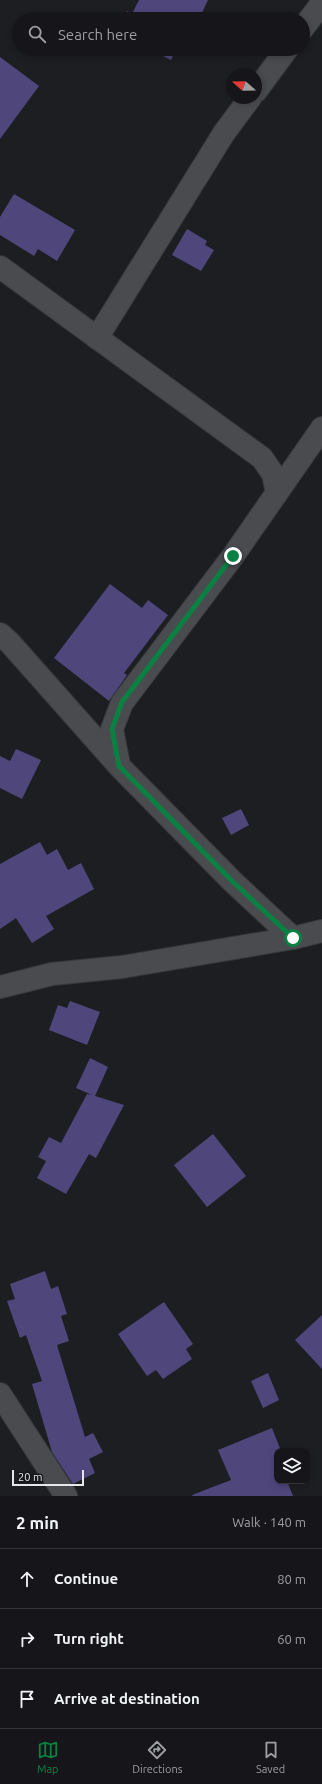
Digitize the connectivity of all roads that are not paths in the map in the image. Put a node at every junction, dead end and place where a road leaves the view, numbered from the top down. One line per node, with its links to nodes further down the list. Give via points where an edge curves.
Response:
1 (322, 3): 2 (street)
2 (310, 19)
3 (282, 56): 4 (street)
4 (262, 82)
5 (246, 104): 7 (street, via 224,133)
6 (0, 267): 7 (street)
7 (97, 338): 9 (street)
8 (322, 428): 10 (street)
9 (262, 458): 10 (street); 11 (street, via 273,474)
10 (299, 462): 11 (street)
11 (277, 493): 13 (street, via 233,556 122,702 112,729)
12 (0, 634): 13 (street)
13 (119, 766): 15 (street, via 232,881)
14 (322, 931): 15 (street)
15 (293, 938): 16 (street, via 122,966 52,974)
16 (0, 987)
17 (0, 1394): 18 (street)
18 (66, 1496)

